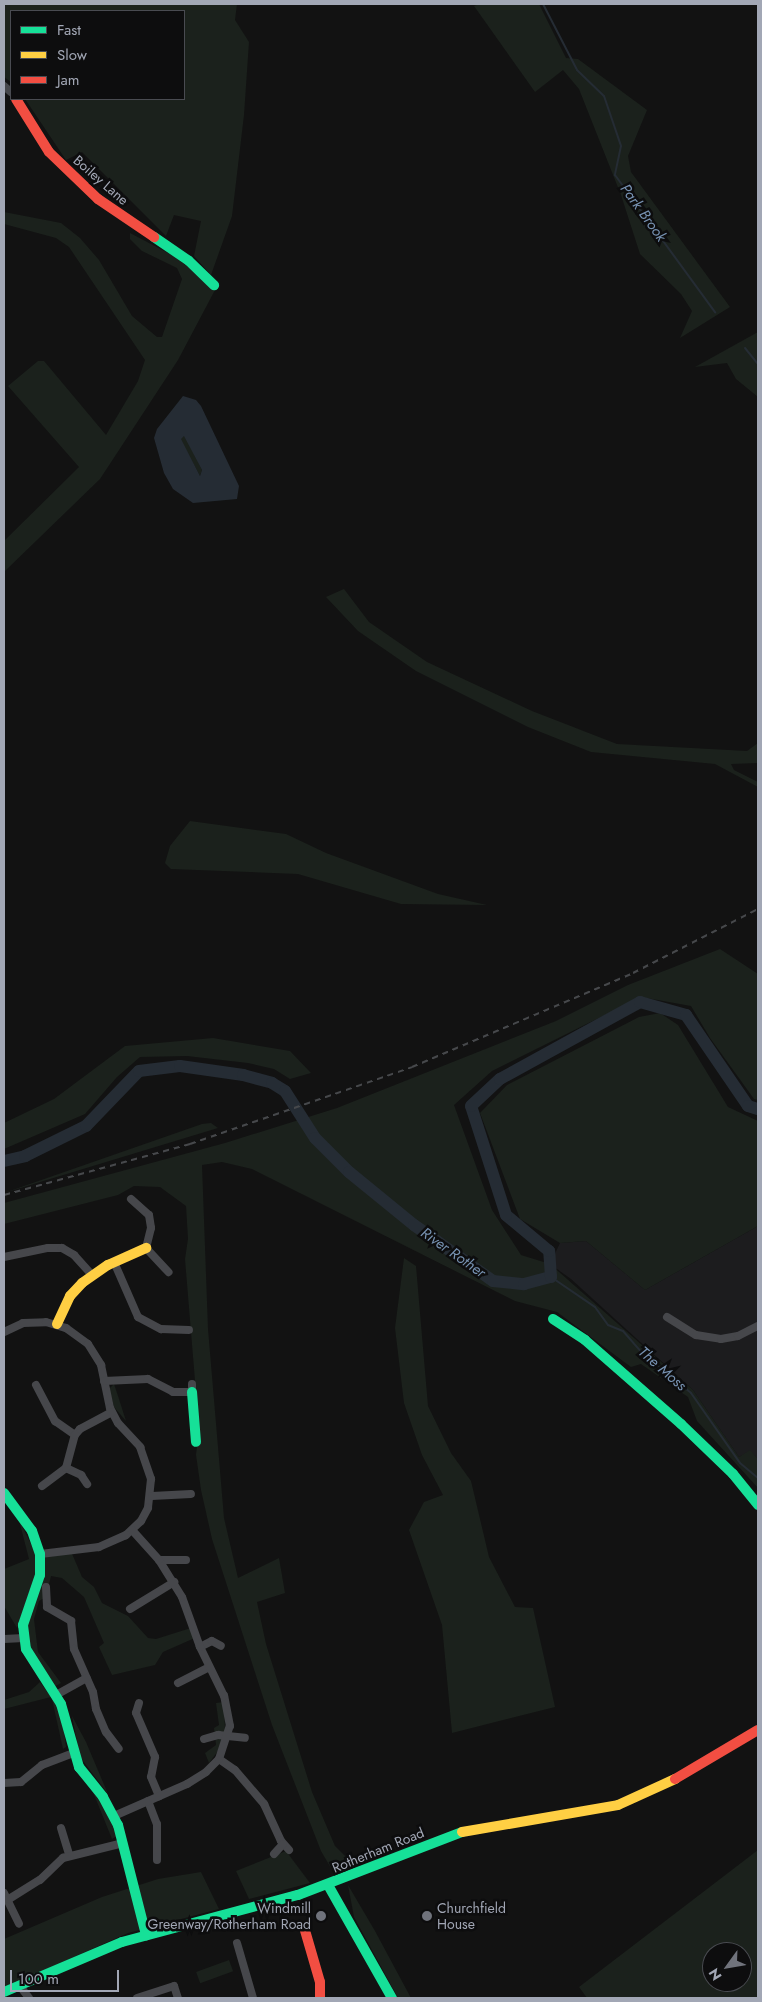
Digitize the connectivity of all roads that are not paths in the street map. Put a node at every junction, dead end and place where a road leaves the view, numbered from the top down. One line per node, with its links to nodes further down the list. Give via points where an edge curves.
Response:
1 (17, 100): 2 (street, Boiley Lane, via 49,152 98,198 189,261)
2 (214, 285)
3 (131, 1199): 4 (street, via 145,1210 151,1220)
4 (146, 1248): 6 (street); 7 (street)
5 (4, 1257): 8 (street, via 62,1248 74,1255)
6 (114, 1262): 8 (street); 13 (street, via 138,1318 160,1329)
7 (168, 1272)
8 (92, 1275): 11 (street, via 70,1296)
9 (667, 1317): 12 (street, via 696,1334 721,1339 738,1336)
10 (553, 1319): 27 (street, via 585,1340 681,1424 733,1474)
11 (57, 1324): 14 (street, via 30,1322); 15 (street, via 88,1344 101,1365)
12 (758, 1326)
13 (188, 1330)
14 (4, 1332)
15 (104, 1380): 17 (street, via 148,1379 173,1392); 18 (street)
16 (36, 1385): 19 (street, via 55,1422)
17 (192, 1388): 20 (street)
18 (112, 1412): 19 (street, via 87,1424); 26 (street, via 144,1454)
19 (75, 1435): 21 (street)
20 (196, 1442)
21 (66, 1468): 22 (street, via 81,1475); 23 (street)
22 (87, 1484)
23 (42, 1486)
24 (4, 1494): 29 (street, via 32,1531)
25 (192, 1494): 26 (street)
26 (152, 1496): 28 (street, via 141,1521)
27 (758, 1505)
28 (132, 1530): 29 (street, via 109,1545); 30 (street)
29 (40, 1554): 35 (street, via 40,1575 25,1612)
30 (159, 1560): 31 (street); 32 (street)
31 (186, 1560)
32 (174, 1582): 34 (street); 38 (street, via 188,1609)
33 (46, 1587): 40 (street, via 47,1607 71,1621 74,1649)
34 (130, 1609)
35 (24, 1638): 36 (street); 42 (street, via 32,1663)
36 (4, 1639)
37 (221, 1646): 38 (street, via 212,1641)
38 (200, 1647): 39 (street)
39 (209, 1667): 41 (street); 45 (street, via 227,1705)
40 (86, 1678): 42 (street); 48 (street, via 106,1732)
41 (178, 1683)
42 (56, 1695): 49 (street, via 65,1713)
43 (138, 1704): 52 (street, via 136,1714 155,1757 150,1777)
44 (758, 1730): 60 (street, Rotherham Road, via 676,1778 618,1805 471,1830 405,1852)
45 (228, 1737): 46 (street); 47 (street, via 218,1735); 50 (street)
46 (245, 1738)
47 (204, 1739)
48 (119, 1748)
49 (73, 1753): 51 (street, via 42,1765 21,1782); 54 (street, via 79,1768)
50 (219, 1759): 52 (street, via 199,1777); 57 (street, via 235,1770 264,1804 286,1847)
51 (4, 1783)
52 (159, 1796): 53 (street)
53 (148, 1801): 54 (street); 59 (street, via 157,1824)
54 (114, 1816): 56 (street)
55 (61, 1828): 58 (street)
56 (123, 1843): 58 (street); 64 (street)
57 (274, 1854)
58 (69, 1855): 61 (street, via 40,1880)
59 (157, 1860)
60 (328, 1885): 64 (street, Rotherham Road); 73 (street)
61 (6, 1896): 62 (street)
62 (19, 1924)
63 (304, 1927): 72 (street, via 320,1982)
64 (146, 1935): 66 (street, Rotherham Road)
65 (237, 1943): 71 (street)
66 (19, 1985): 67 (street, Rotherham Road); 68 (street)
67 (4, 1992)
68 (29, 1998)
69 (137, 1998): 70 (street, via 174,1986)
70 (178, 1998)
71 (253, 1998)
72 (320, 1998)
73 (392, 1998)

